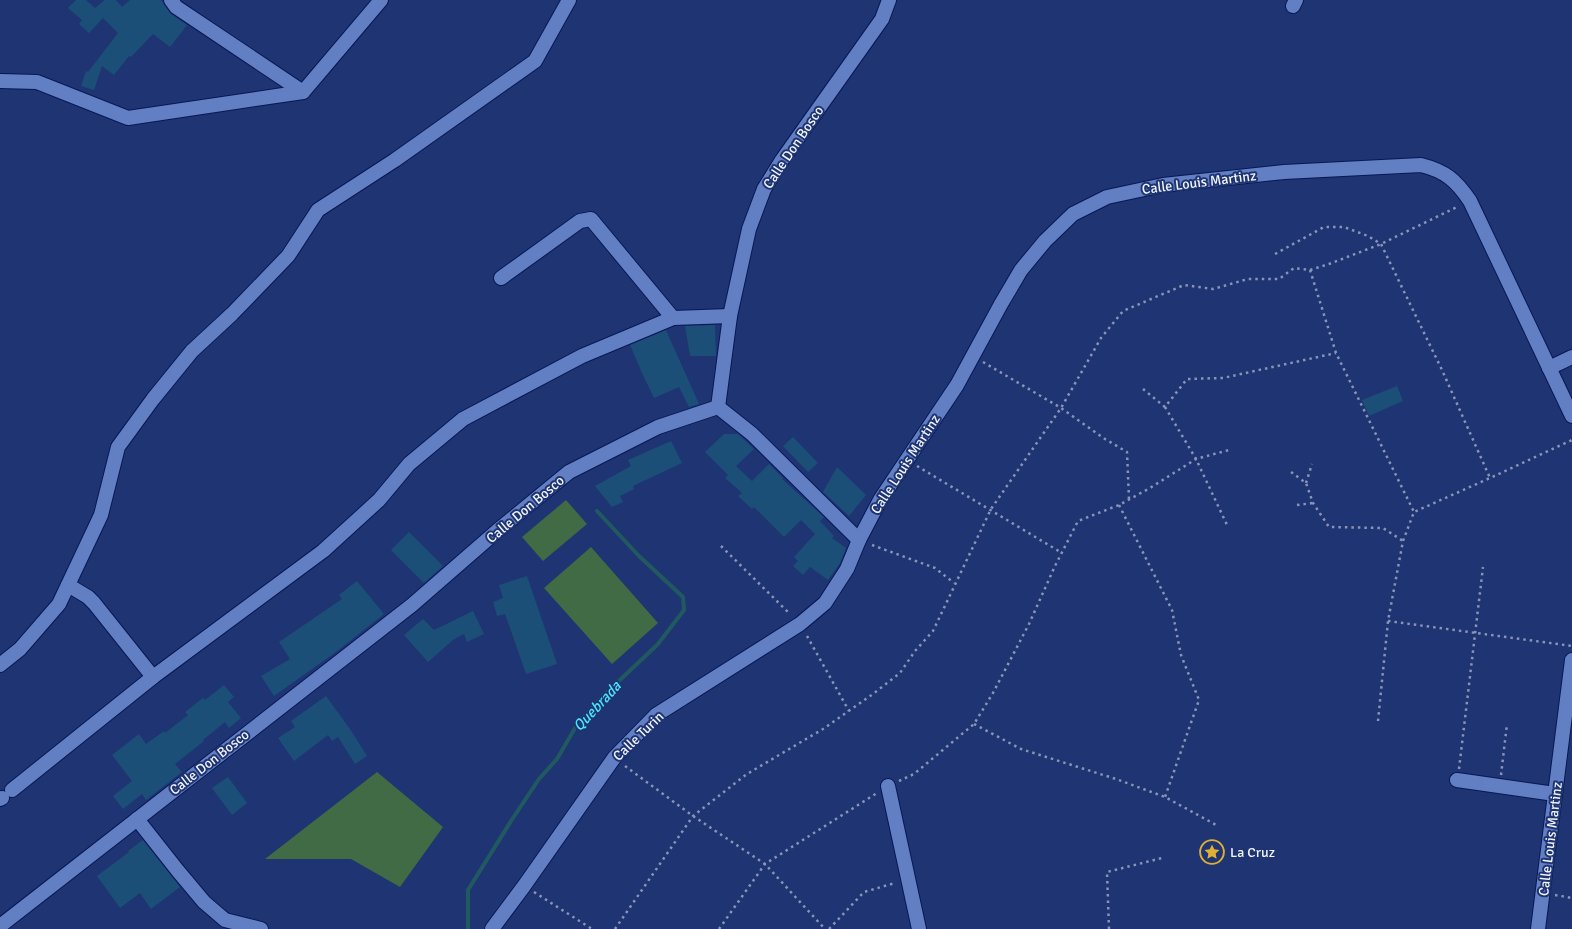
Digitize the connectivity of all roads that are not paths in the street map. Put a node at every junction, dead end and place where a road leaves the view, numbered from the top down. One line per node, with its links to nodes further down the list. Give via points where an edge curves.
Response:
1 (171, 0): 6 (street, via 176,7)
2 (381, 0): 6 (street)
3 (569, 0): 15 (street, via 535,61 318,210 288,256 192,351 118,447 101,515)
4 (889, 0): 8 (street, Calle Don Bosco, via 882,20 764,189 749,230)
5 (0, 80): 6 (street, via 37,82 128,118)
6 (303, 92)
7 (500, 278): 9 (street, via 580,221 590,219)
8 (730, 316): 9 (street); 12 (street, Calle Don Bosco)
9 (673, 318): 18 (street, via 582,356 463,419 409,464 379,500 324,551)
10 (1572, 357): 11 (street)
11 (1549, 368): 13 (street, Calle Louis Martinz); 14 (street, Calle Louis Martinz, via 1470,201 1460,186 1436,168 1421,165 1284,172 1163,185 1107,197 1073,214 1021,270 957,385 880,500)
12 (718, 407): 14 (street, via 752,434); 24 (street, Calle Don Bosco, via 658,427 569,472 412,605)
13 (1572, 416)
14 (859, 540): 27 (street, Calle Turin, via 847,569 825,603 800,624 656,715 614,758)
15 (68, 585): 17 (street, via 52,612 20,649); 18 (street, via 94,603)
16 (1572, 660): 19 (street, Calle Louis Martinz)
17 (0, 665)
18 (152, 677): 23 (street)
19 (1570, 686): 22 (street, Calle Louis Martinz)
20 (1457, 780): 22 (street)
21 (888, 786): 28 (street)
22 (1555, 794): 29 (street, Calle Louis Martinz)
23 (4, 795)
24 (136, 819): 25 (street, Calle Don Bosco); 26 (street, via 204,902 225,920)
25 (0, 926)
26 (261, 929)
27 (492, 929)
28 (919, 929)
29 (1538, 929)

